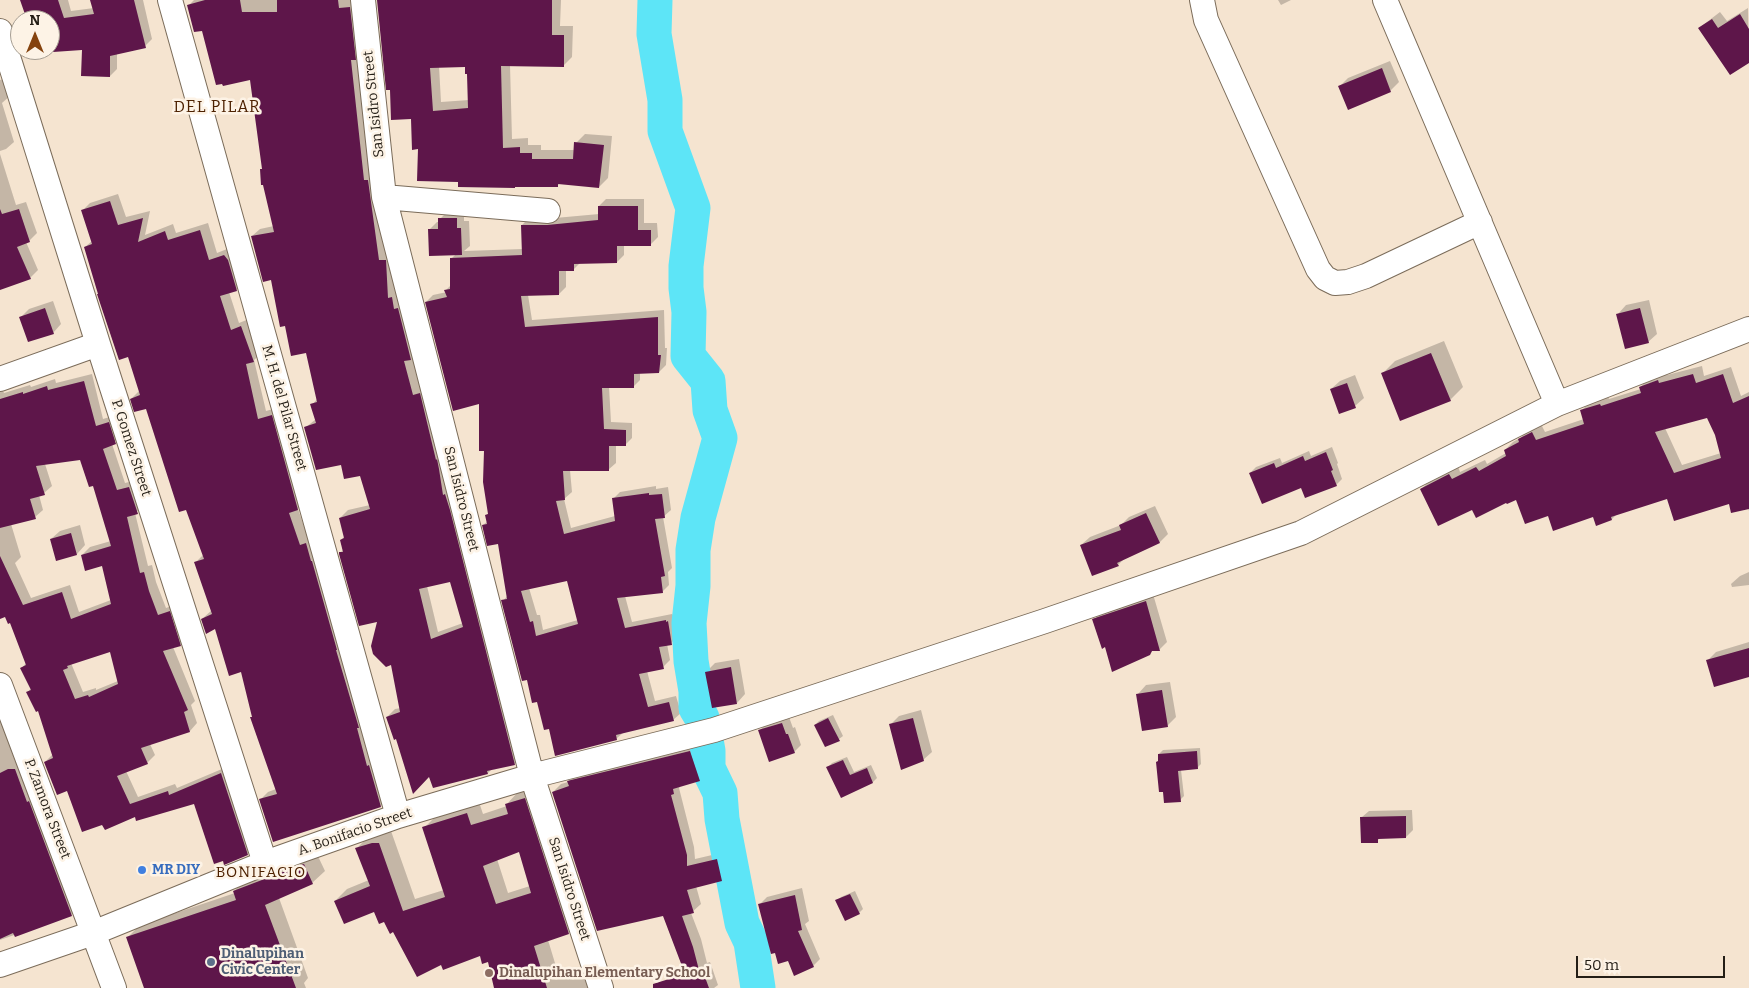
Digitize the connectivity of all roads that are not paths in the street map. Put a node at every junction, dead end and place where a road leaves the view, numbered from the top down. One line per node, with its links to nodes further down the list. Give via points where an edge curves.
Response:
1 (170, 0): 15 (street, M. H. del Pilar Street)
2 (363, 0): 6 (street, San Isidro Street)
3 (1202, 0): 8 (street, via 1206,20 1318,269 1325,278 1335,283 1366,276)
4 (1385, 0): 8 (street)
5 (0, 32): 10 (street, P. Gomez Street)
6 (384, 197): 7 (street); 14 (street, San Isidro Street)
7 (548, 211)
8 (1480, 222): 12 (street)
9 (1747, 336): 12 (street, A. Bonifacio Street)
10 (98, 344): 11 (street); 16 (street, P. Gomez Street)
11 (0, 379)
12 (1557, 404): 14 (street, A. Bonifacio Street, via 1301,533 714,730)
13 (0, 686): 17 (street, P. Zamora Street)
14 (532, 776): 15 (street, A. Bonifacio Street); 20 (street, San Isidro Street)
15 (398, 816): 16 (street, A. Bonifacio Street)
16 (265, 863): 17 (street, A. Bonifacio Street)
17 (93, 933): 18 (street, A. Bonifacio Street); 19 (street, P. Zamora Street)
18 (0, 965)
19 (114, 988)
20 (601, 988)

